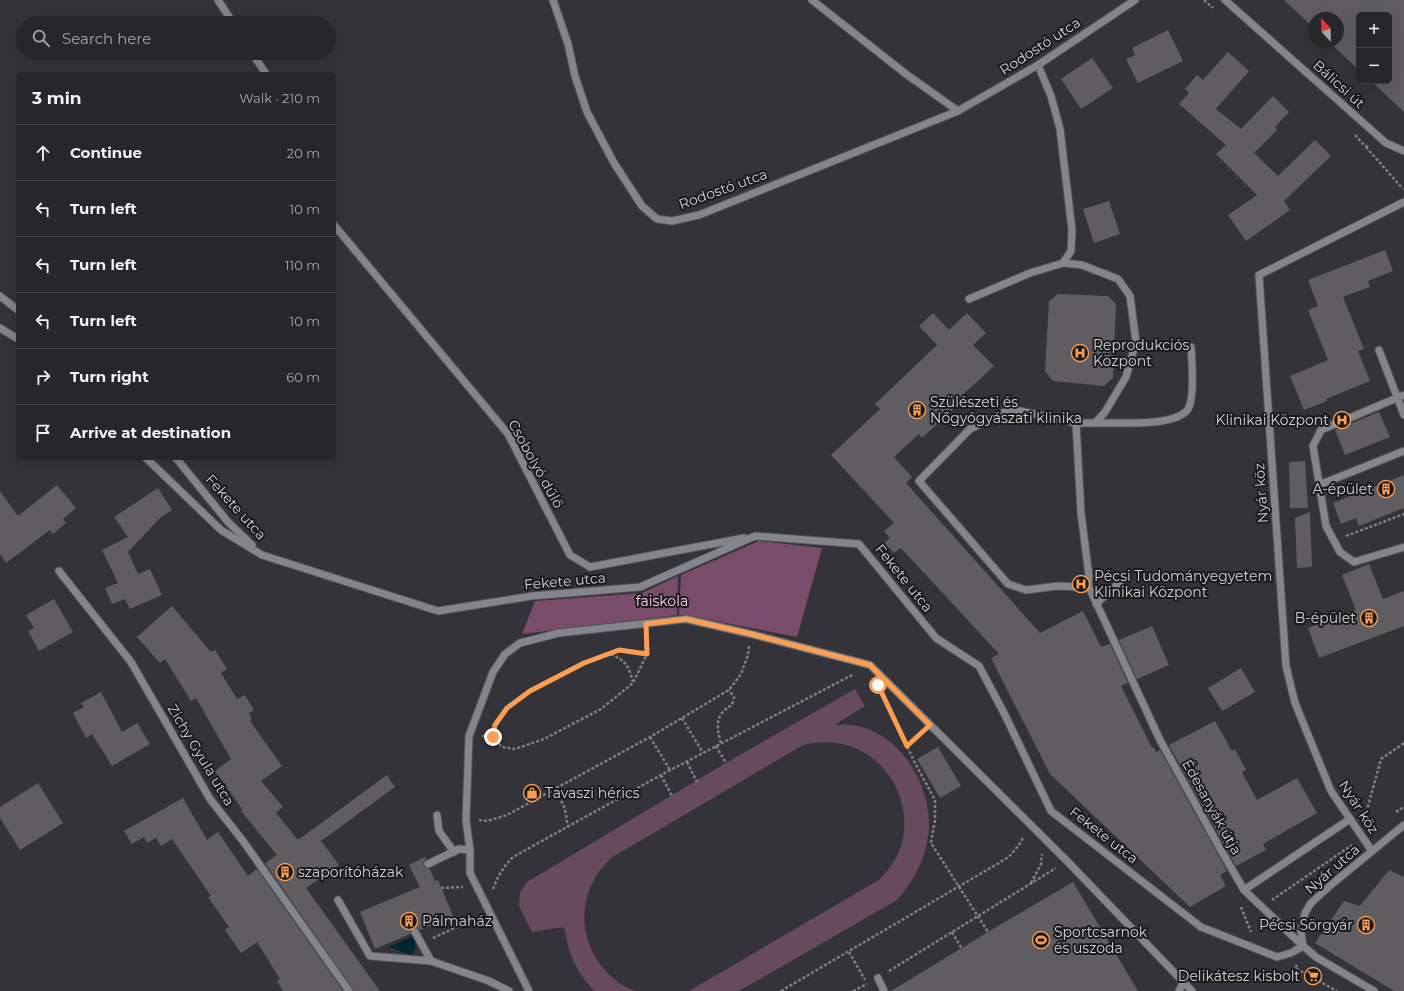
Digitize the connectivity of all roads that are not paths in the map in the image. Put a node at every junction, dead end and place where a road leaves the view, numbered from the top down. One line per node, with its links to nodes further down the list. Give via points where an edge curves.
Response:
1 (218, 0): 6 (street)
2 (553, 0): 10 (street, Rodostó utca, via 587,112 614,163 642,206 657,219 672,221 699,215)
3 (812, 0): 10 (street, via 906,74)
4 (1135, 0): 8 (street, Rodostó utca)
5 (1225, 0): 11 (street, Bálicsi út, via 1386,142)
6 (228, 16)
7 (257, 60): 9 (street)
8 (1038, 65): 10 (street, Rodostó utca); 14 (street, via 1051,96 1060,129 1072,230 1071,251)
9 (265, 72)
10 (958, 111)
11 (1404, 151)
12 (1404, 202): 38 (street, Nyár köz, via 1259,275 1286,666 1295,703 1331,791)
13 (336, 227): 30 (street, Csobolyó dűlő, via 508,434 570,555 590,567)
14 (1063, 264): 16 (street, via 1030,273); 24 (street, via 1082,265 1118,279 1130,296 1136,342 1126,377 1105,412)
15 (0, 296): 17 (street)
16 (969, 299)
17 (16, 308)
18 (0, 328): 19 (street)
19 (16, 338)
20 (1191, 347): 24 (street, via 1193,389 1188,409 1177,417 1162,422)
21 (1379, 350): 22 (street)
22 (1401, 397): 23 (street); 29 (street, via 1321,430 1313,446)
23 (1404, 415)
24 (1095, 422): 25 (street)
25 (1076, 423): 35 (street); 35 (street, via 1011,409 970,429 918,481 1008,584 1026,590)
26 (1404, 451): 29 (street)
27 (148, 460): 32 (street, Fekete utca, via 221,530)
28 (178, 460): 32 (street, Fekete utca, via 228,522)
29 (1320, 485): 31 (street, via 1326,526 1340,552 1354,562)
30 (755, 536): 32 (street, Fekete utca, via 640,587 532,596 438,611); 47 (street, Fekete utca, via 859,544 936,638 979,666 1051,811 1201,926 1277,957)
31 (1404, 547)
32 (262, 555)
33 (59, 571): 51 (street, Zichy Gyula utca, via 130,662 210,799 243,841)
34 (1120, 582): 36 (street)
35 (1088, 585): 36 (street, Édesanyák útja)
36 (1096, 604): 44 (street, Édesanyák útja, via 1159,738)
37 (437, 815): 42 (street, via 439,831)
38 (1350, 819): 41 (street, Nyár köz); 44 (street)
39 (1404, 825): 41 (street, Nyár utca)
40 (470, 850): 42 (street, via 459,849); 50 (street, via 466,820 470,736 493,672 505,654 520,643 558,633 686,619 870,665 1067,861); 53 (street, via 470,873)
41 (1372, 851): 47 (street, Nyár utca, via 1311,903 1305,913 1301,932)
42 (454, 852): 43 (street)
43 (428, 864)
44 (1244, 890): 47 (street, Édesanyák útja)
45 (338, 900): 48 (street, via 370,956)
46 (415, 932): 48 (street)
47 (1305, 947): 57 (street, Édesanyák útja)
48 (430, 961): 52 (street, via 489,981)
49 (878, 978): 54 (street)
50 (1183, 983): 55 (street); 56 (street)
51 (349, 991)
52 (509, 991)
53 (529, 991)
54 (884, 991)
55 (1179, 991)
56 (1192, 991)
57 (1374, 991)

